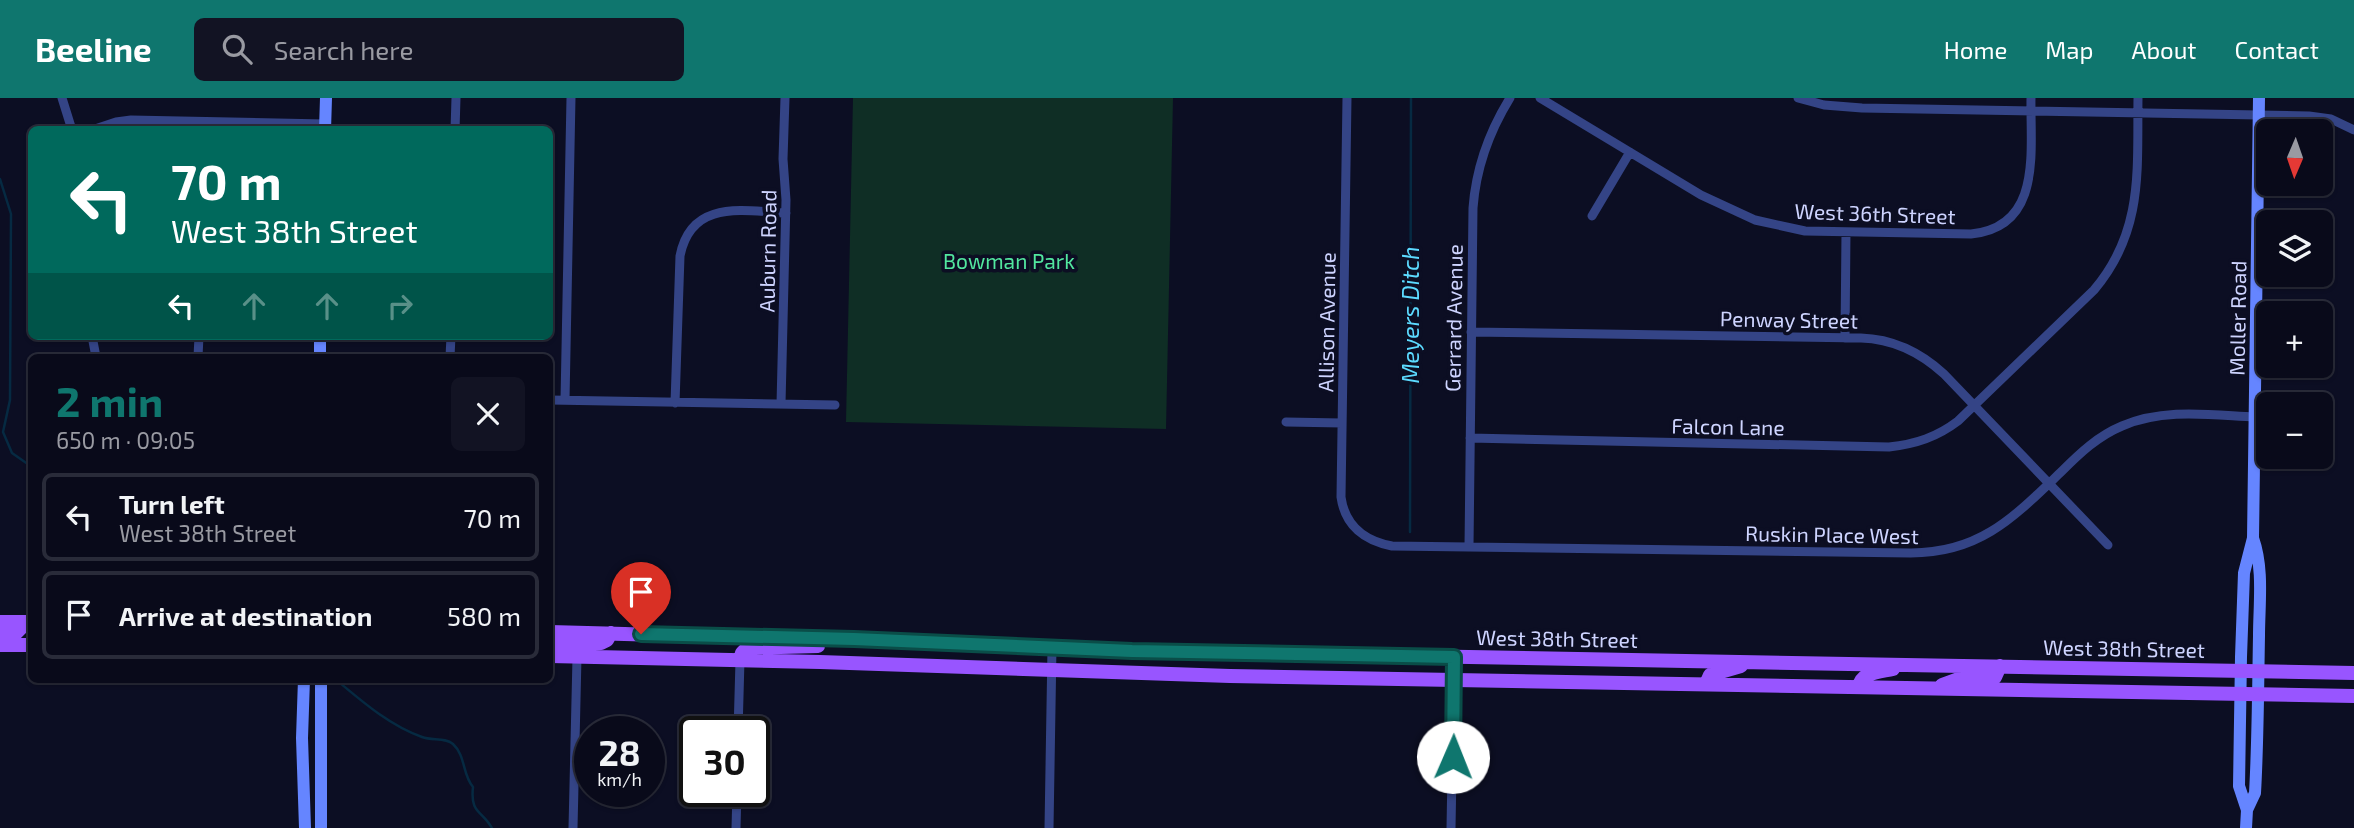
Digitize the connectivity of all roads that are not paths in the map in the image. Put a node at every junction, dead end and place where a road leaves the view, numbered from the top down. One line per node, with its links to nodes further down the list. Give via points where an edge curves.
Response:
1 (62, 98): 16 (street)
2 (326, 98): 19 (main road)
3 (456, 98): 20 (street)
4 (571, 98): 29 (street)
5 (785, 98): 23 (street, Auburn Road)
6 (1347, 98): 36 (street, Allison Avenue)
7 (1510, 98): 26 (street, Gerrard Avenue, via 1486,146 1474,192)
8 (1540, 98): 22 (street, West 36th Street)
9 (1798, 98): 13 (street, via 1862,108)
10 (2031, 98): 13 (street)
11 (2138, 98): 14 (street, Falcon Lane)
12 (2259, 98): 15 (main road, Moller Road)
13 (2031, 111): 14 (street); 25 (street, West 36th Street, via 2027,192 2008,220 1989,231 1971,234)
14 (2138, 113): 15 (street); 33 (street, Falcon Lane, via 2134,208 2117,257 2094,290)
15 (2259, 114): 21 (street, via 2324,117); 34 (main road, Moller Road)
16 (71, 126)
17 (108, 126): 18 (street, via 131,120)
18 (203, 126)
19 (325, 126)
20 (455, 126)
21 (2354, 130)
22 (1630, 152): 24 (street); 25 (street, West 36th Street, via 1739,214 1780,227)
23 (786, 213): 30 (street, via 721,211 701,220 687,236 680,261); 31 (street, Auburn Road)
24 (1592, 216)
25 (1846, 232): 27 (street)
26 (1471, 331): 27 (street, Penway Street); 37 (street, Gerrard Avenue)
27 (1845, 338): 33 (street, Penway Street, via 1881,340 1916,352)
28 (553, 400): 29 (street)
29 (565, 400): 30 (street)
30 (675, 403): 31 (street)
31 (781, 404): 32 (street)
32 (835, 405)
33 (1974, 405): 37 (street, Falcon Lane, via 1932,438 1889,447); 38 (street, Penway Street)
34 (2255, 417): 38 (street, Ruskin Place West, via 2166,414 2128,423 2091,444); 40 (main road, Moller Road)
35 (1286, 422): 36 (street)
36 (1342, 423): 39 (street, Allison Avenue, via 1342,501 1349,522)
37 (1470, 438): 42 (street, Gerrard Avenue)
38 (2049, 483): 41 (street, Penway Street); 42 (street, Ruskin Place West, via 1997,529 1939,552)
39 (1365, 537): 42 (street, Ruskin Place West, via 1389,545)
40 (2253, 538): 62 (main road, Moller Road, via 2244,573); 63 (main road, Moller Road, via 2259,574)
41 (2108, 545)
42 (1469, 546)
43 (0, 622): 44 (main road)
44 (28, 622)
45 (28, 623): 48 (main road, via 16,633)
46 (553, 632): 47 (main road, West 38th Street)
47 (611, 633): 49 (main road, West 38th Street); 52 (main road, via 601,643)
48 (0, 635)
49 (854, 639): 53 (main road, West 38th Street); 57 (main road, via 805,648 747,648)
50 (0, 645): 51 (main road)
51 (28, 645)
52 (553, 645)
53 (1052, 647): 56 (main road, West 38th Street); 61 (street)
54 (553, 656): 55 (main road, West 38th Street)
55 (576, 657): 57 (main road, West 38th Street); 79 (street)
56 (1454, 657): 58 (main road, West 38th Street); 65 (street)
57 (740, 660): 61 (main road, West 38th Street); 74 (street)
58 (1749, 663): 59 (main road, West 38th Street); 68 (main road, via 1710,675)
59 (1908, 665): 60 (main road, West 38th Street); 69 (main road, via 1864,677)
60 (2000, 666): 62 (main road, West 38th Street); 70 (main road, via 1995,677 1961,678)
61 (1052, 670): 65 (main road, West 38th Street); 81 (street)
62 (2241, 671): 63 (main road, West 38th Street); 71 (main road, Moller Road)
63 (2258, 671): 64 (main road, West 38th Street); 72 (main road, Moller Road)
64 (2354, 673)
65 (1454, 680): 68 (main road, West 38th Street); 82 (street)
66 (304, 683): 77 (main road)
67 (321, 683): 78 (main road)
68 (1706, 684): 69 (main road, West 38th Street)
69 (1859, 687): 70 (main road, West 38th Street)
70 (1934, 688): 71 (main road, West 38th Street)
71 (2241, 694): 72 (main road, West 38th Street); 76 (main road, Moller Road, via 2239,786)
72 (2258, 694): 73 (main road, West 38th Street); 76 (main road, Moller Road, via 2255,793)
73 (2354, 696)
74 (738, 716)
75 (737, 807): 80 (street)
76 (2247, 810): 83 (main road, Moller Road)
77 (305, 828)
78 (321, 828)
79 (573, 828)
80 (736, 828)
81 (1049, 828)
82 (1451, 828)
83 (2246, 828)

